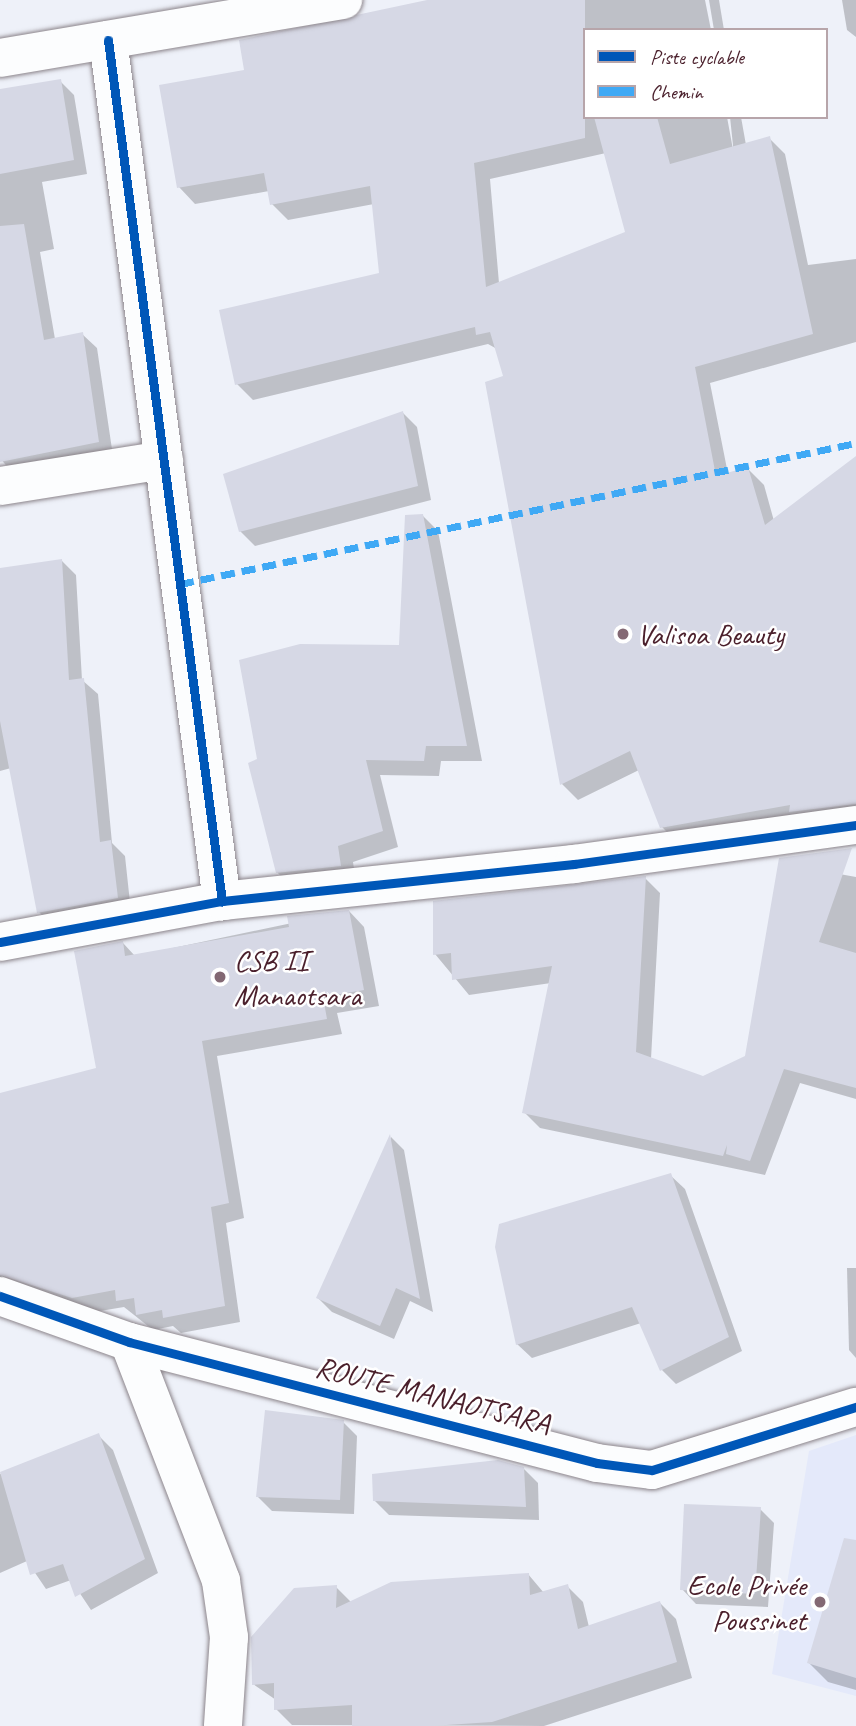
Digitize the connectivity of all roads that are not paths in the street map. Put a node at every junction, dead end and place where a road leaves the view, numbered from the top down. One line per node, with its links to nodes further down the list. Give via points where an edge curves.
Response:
1 (343, 0): 2 (street)
2 (108, 40): 3 (street); 4 (street)
3 (0, 58)
4 (164, 460): 5 (street); 7 (street)
5 (0, 486)
6 (856, 825): 7 (street, via 574,864)
7 (222, 901): 8 (street)
8 (0, 942)
9 (0, 1296): 10 (street, ROUTE MANAOTSARA)
10 (129, 1342): 11 (street, ROUTE MANAOTSARA, via 597,1462 652,1470); 12 (street, via 221,1581 229,1637)
11 (856, 1407)
12 (223, 1726)

